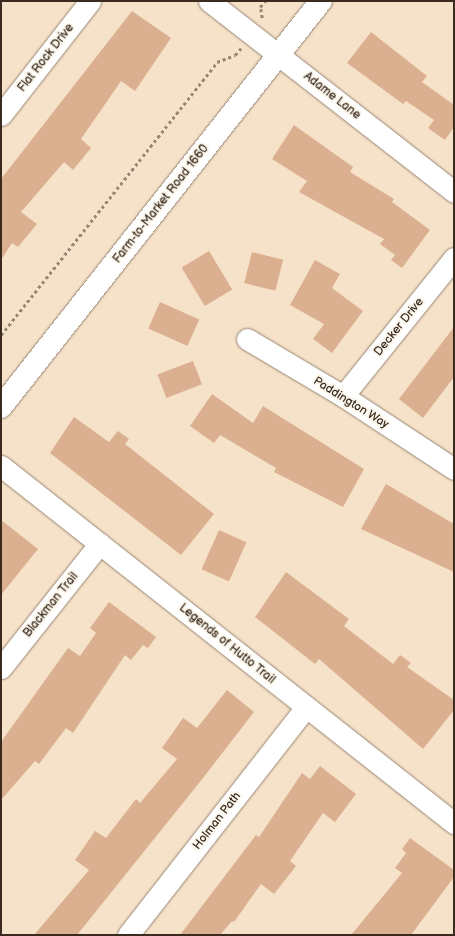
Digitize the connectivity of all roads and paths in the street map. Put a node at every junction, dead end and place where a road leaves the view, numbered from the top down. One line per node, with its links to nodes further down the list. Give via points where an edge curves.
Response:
1 (90, 1): 8 (street, Flat Rock Drive)
2 (209, 1): 6 (street, Adame Lane)
3 (265, 1): 5 (path, via 260,7)
4 (321, 1): 6 (main road, Farm-to-Market Road 1660)
5 (263, 20)
6 (279, 54): 9 (street, Adame Lane); 14 (main road, Farm-to-Market Road 1660)
7 (235, 55): 11 (path, via 217,62)
8 (1, 115)
9 (454, 192)
10 (454, 258): 13 (street, Decker Drive)
11 (1, 335)
12 (247, 339): 13 (street, Paddington Way)
13 (343, 396): 16 (street, Paddington Way)
14 (1, 407)
15 (1, 466): 17 (street, Legends of Hutto Trail)
16 (454, 469)
17 (100, 543): 18 (street, Blackman Trail); 19 (street, Legends of Hutto Trail)
18 (1, 668)
19 (306, 707): 20 (street, Legends of Hutto Trail); 21 (street, Holman Path)
20 (454, 823)
21 (128, 935)

